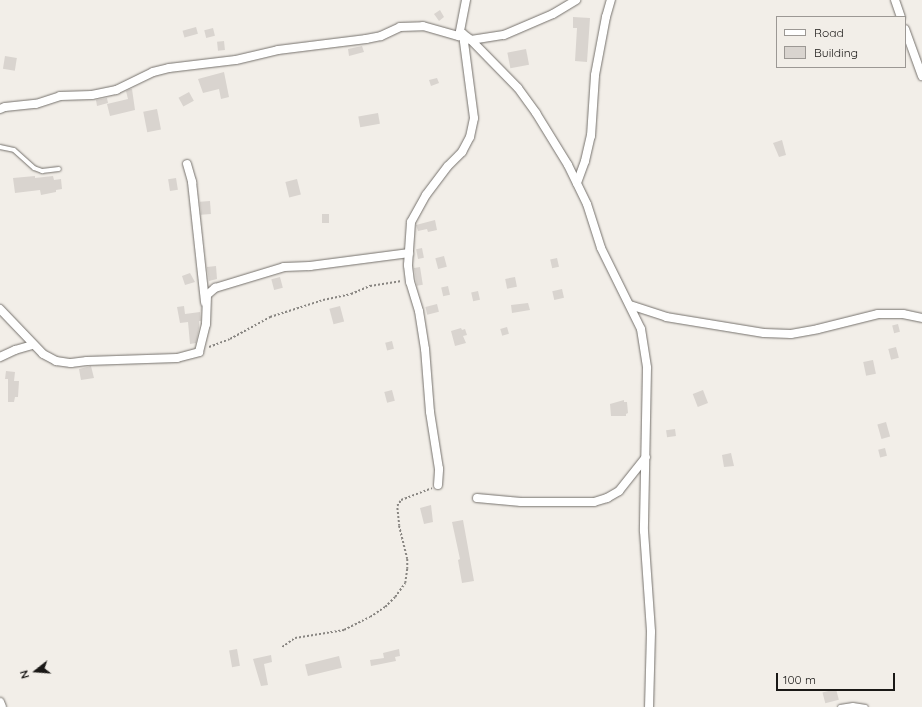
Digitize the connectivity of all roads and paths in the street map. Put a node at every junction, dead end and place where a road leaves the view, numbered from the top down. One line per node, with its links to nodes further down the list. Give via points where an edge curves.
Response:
1 (466, 0): 7 (street)
2 (576, 0): 8 (street, via 530,25 504,34)
3 (611, 0): 14 (street, via 595,75 591,136)
4 (895, 0): 5 (street)
5 (901, 16)
6 (906, 32): 9 (street)
7 (461, 35): 8 (street); 10 (street, via 423,26 400,27 381,36 366,39 169,68 153,72 116,90 92,95 60,96 36,104); 15 (street, via 474,118 470,137 462,152 438,178 411,222)
8 (471, 40): 14 (street, via 518,88)
9 (922, 76)
10 (0, 109)
11 (0, 147): 13 (lane, via 14,150 34,168 42,171)
12 (187, 164): 18 (street, via 192,182)
13 (59, 169)
14 (578, 183): 17 (street, via 601,248)
15 (409, 253): 16 (street); 18 (street, via 284,267 215,288 207,295)
16 (410, 278): 22 (path, via 370,286 351,294 270,317); 25 (street, via 426,349 430,412 439,469)
17 (630, 304): 20 (street, via 666,317 764,333 791,334 878,314 902,314); 24 (street, via 640,329 647,368)
18 (205, 307): 22 (street, via 206,324)
19 (0, 309): 21 (street)
20 (922, 318)
21 (33, 345): 22 (street, via 56,361 71,363 177,358); 23 (street)
22 (200, 352)
23 (0, 358)
24 (646, 457): 26 (street, via 619,491 594,502 521,502); 30 (street, via 644,552 651,632)
25 (438, 485): 27 (path, via 401,500 397,506 407,569 404,583 395,597 370,617 344,630 295,638)
26 (478, 498)
27 (282, 647)
28 (0, 702): 29 (street)
29 (2, 707)
30 (649, 707)
31 (840, 707): 32 (lane)
32 (866, 707)

